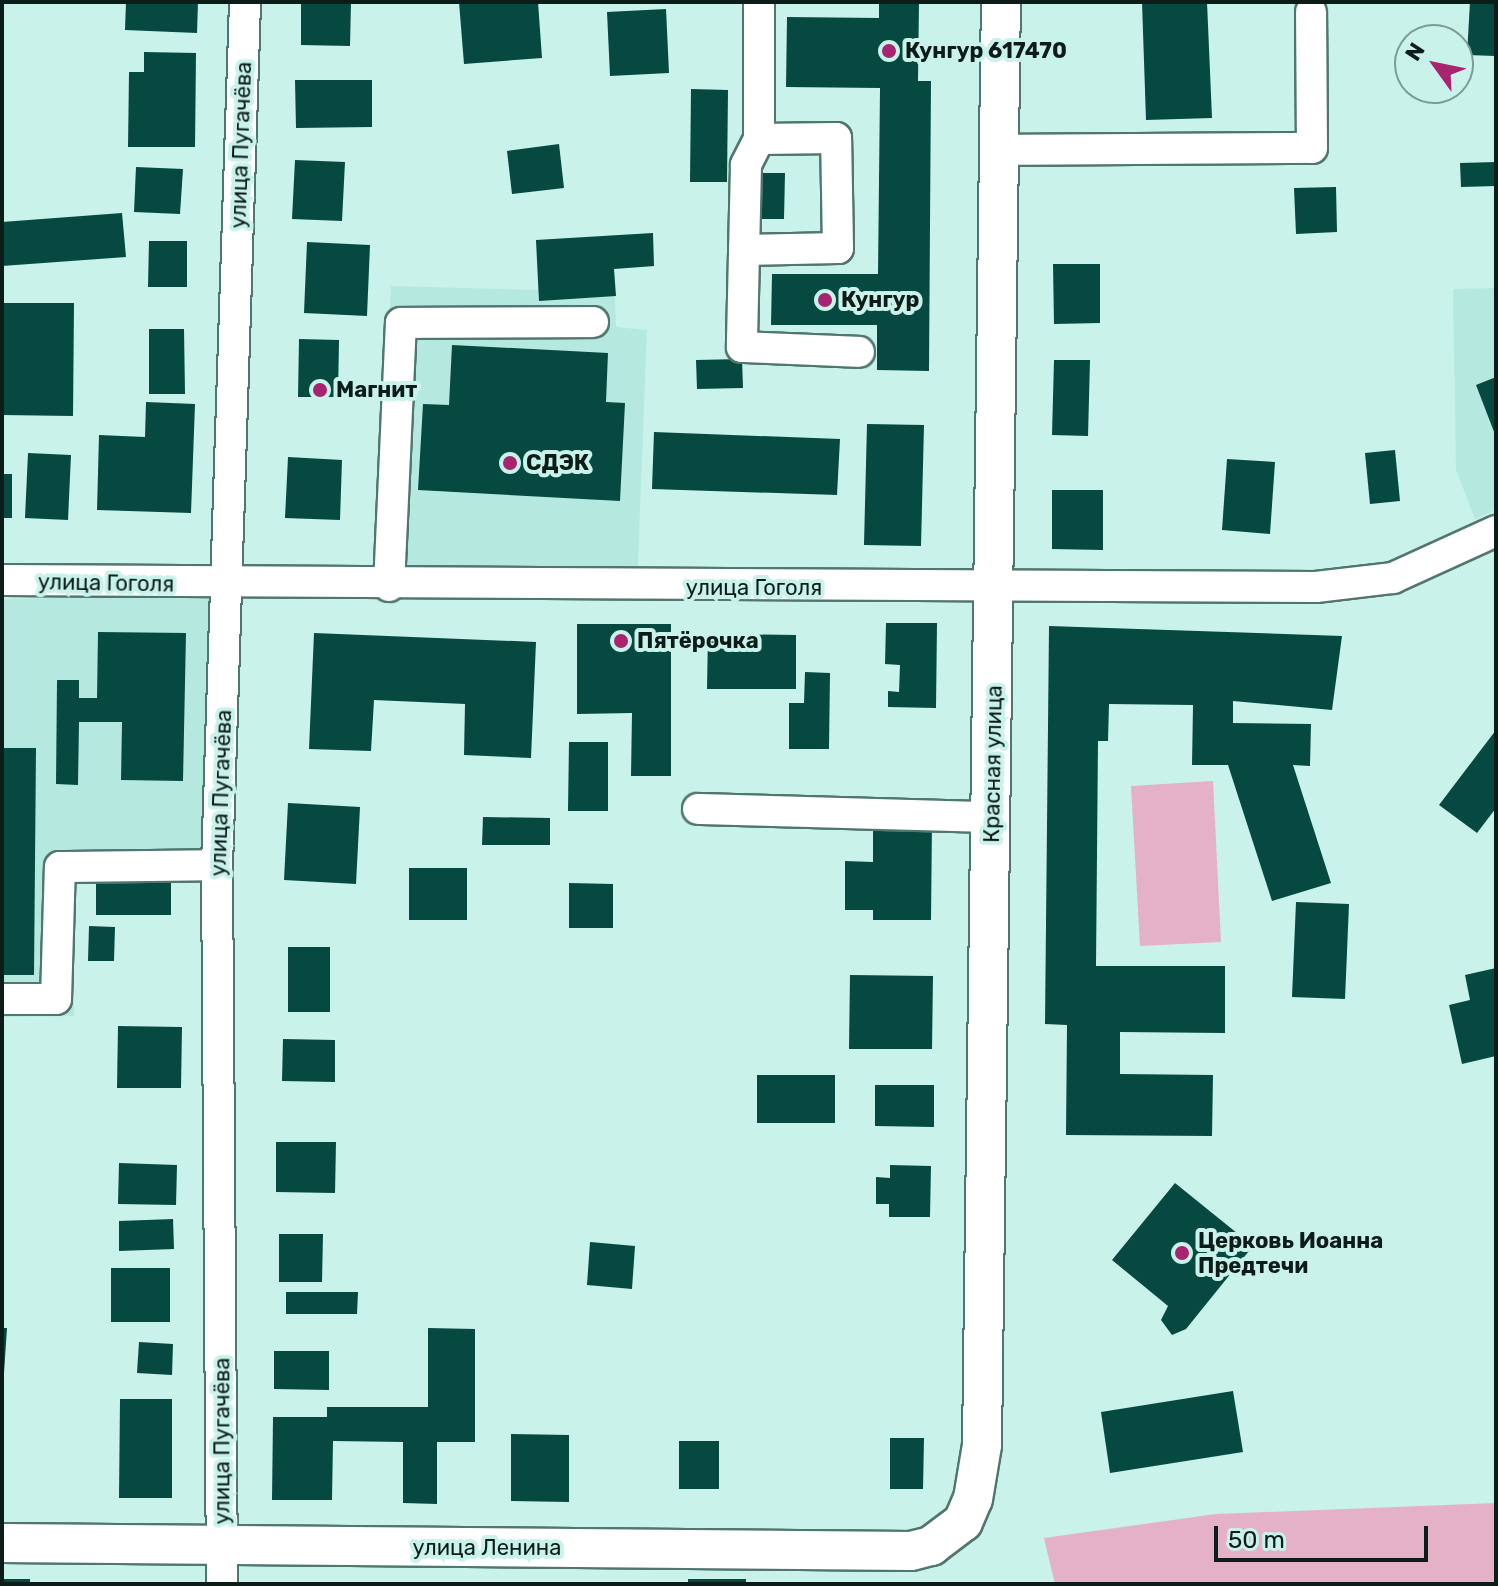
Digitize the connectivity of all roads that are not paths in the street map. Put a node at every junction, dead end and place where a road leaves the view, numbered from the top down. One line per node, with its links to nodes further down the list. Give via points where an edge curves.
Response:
1 (245, 2): 12 (street, улица Пугачёва)
2 (759, 2): 5 (street)
3 (1001, 2): 6 (main road, Красная улица)
4 (1311, 12): 6 (street, via 1312,148)
5 (759, 139): 7 (street, via 746,165); 7 (street, via 836,138 838,248)
6 (999, 150): 14 (main road, Красная улица)
7 (744, 250): 9 (street, via 742,347)
8 (593, 322): 13 (street, via 401,323)
9 (859, 352)
10 (1496, 531): 14 (street, улица Гоголя, via 1393,578 1316,587)
11 (2, 580): 12 (street, улица Гоголя)
12 (229, 585): 13 (street, улица Гоголя); 17 (street, улица Пугачёва)
13 (389, 586): 14 (street, улица Гоголя)
14 (995, 589): 16 (main road, Красная улица)
15 (698, 809): 16 (street)
16 (992, 817): 19 (main road, Красная улица, via 982,1445 973,1499)
17 (217, 865): 18 (street, via 60,867 56,999); 21 (street, улица Пугачёва)
18 (2, 999)
19 (963, 1522): 21 (main road, улица Ленина, via 931,1546 911,1551)
20 (2, 1543): 21 (main road, улица Ленина)
21 (222, 1547): 22 (street, улица Пугачёва)
22 (222, 1584)

